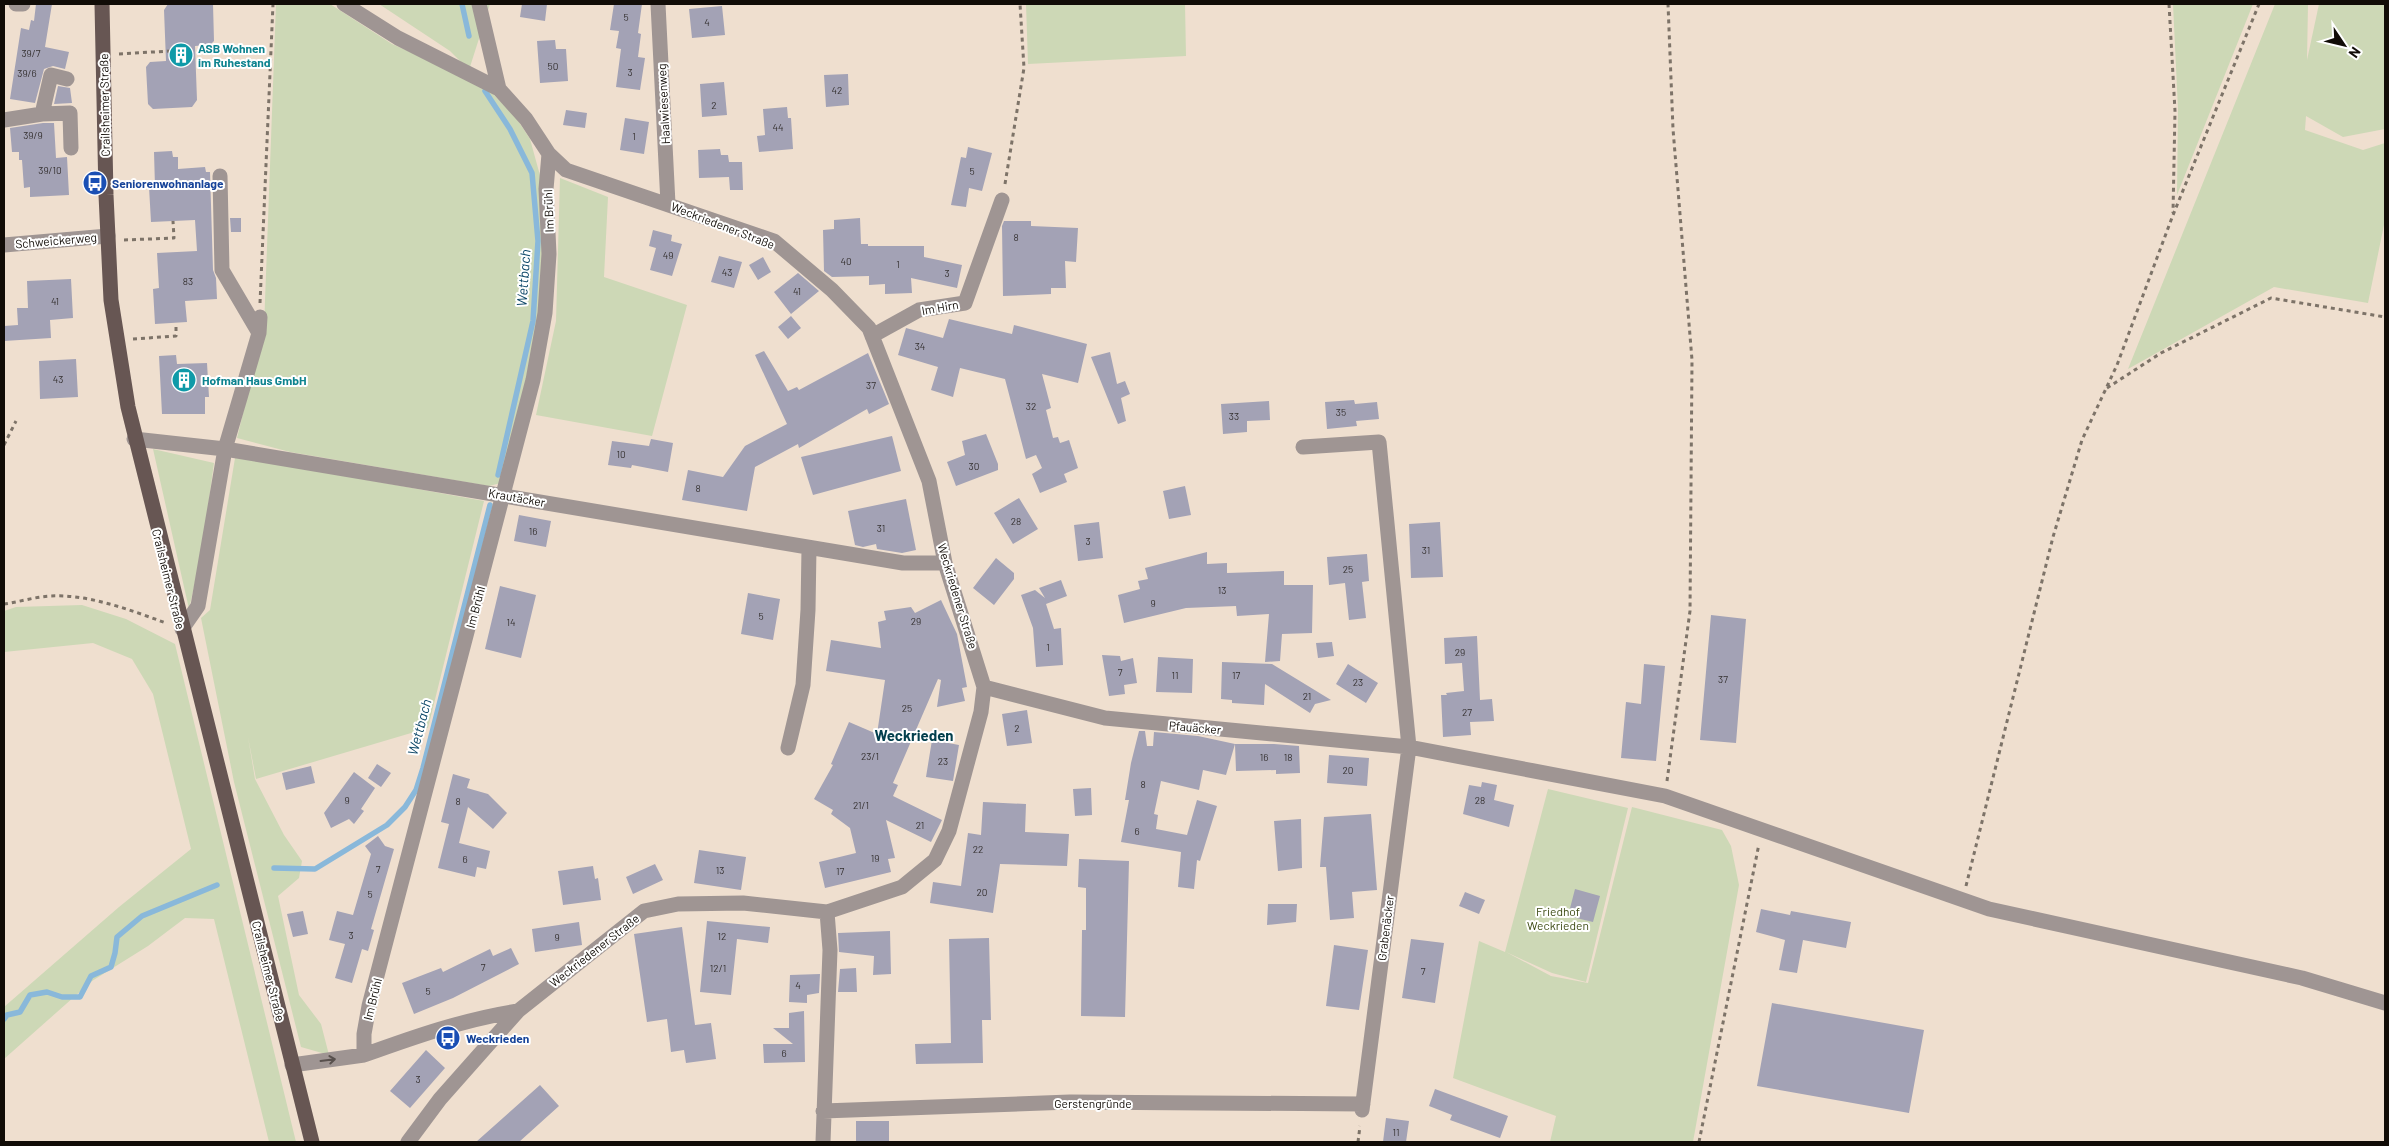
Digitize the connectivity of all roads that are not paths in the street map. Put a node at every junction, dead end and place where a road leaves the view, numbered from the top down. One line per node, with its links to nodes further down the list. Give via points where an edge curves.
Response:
1 (16, 4): 2 (street)
2 (23, 4)
3 (102, 4): 16 (main road, Crailsheimer Straße)
4 (344, 4): 8 (street, Weckriedener Straße, via 398,38)
5 (479, 4): 8 (street)
6 (658, 4): 15 (street, Haalwiesenweg)
7 (67, 79): 9 (street, via 51,75)
8 (499, 89): 12 (street, Weckriedener Straße, via 526,119)
9 (42, 114): 10 (street); 11 (street, via 70,113)
10 (4, 120)
11 (71, 148)
12 (549, 154): 15 (street, Weckriedener Straße, via 566,170); 24 (street, Im Brühl, via 546,189 549,254 545,313 533,380)
13 (220, 176): 19 (street, via 222,270)
14 (1002, 200): 20 (street, Im Hirn, via 965,303 919,310)
15 (668, 204): 20 (street, Weckriedener Straße, via 774,241 832,290 869,328)
16 (108, 238): 17 (street, Schweickerweg); 21 (main road, Crailsheimer Straße, via 117,340)
17 (4, 245)
18 (260, 317): 19 (street)
19 (259, 333): 23 (street)
20 (872, 336): 26 (street, Weckriedener Straße, via 929,481)
21 (134, 439): 23 (street, Krautäcker); 27 (main road, Crailsheimer Straße)
22 (1303, 447): 29 (street, via 1379,442)
23 (225, 449): 24 (street, Krautäcker); 27 (street, via 198,606)
24 (503, 495): 25 (street, Krautäcker); 34 (street, Im Brühl, via 369,1006)
25 (808, 548): 26 (street, Krautäcker, via 904,563); 30 (street, via 803,685)
26 (945, 563): 28 (street, Weckriedener Straße)
27 (182, 629): 35 (main road, Crailsheimer Straße)
28 (984, 686): 29 (street, Pfauäcker, via 1105,718); 31 (street, Weckriedener Straße, via 962,791 950,831 934,860 902,887)
29 (1409, 747): 32 (street, Pfauäcker, via 1665,796 1989,909 2302,978); 36 (street, Grabenäcker)
30 (788, 748)
31 (827, 912): 33 (street, Weckriedener Straße, via 743,904 678,904 644,911); 37 (street, via 830,950)
32 (2385, 1003)
33 (518, 1011): 34 (street, via 426,1032); 39 (street, Weckriedener Straße, via 440,1098)
34 (364, 1056): 35 (street, one-way to 34)
35 (292, 1064): 38 (main road, Crailsheimer Straße)
36 (1363, 1107): 37 (street, Gerstengründe, via 1070,1102)
37 (823, 1110): 40 (street)
38 (312, 1142)
39 (408, 1142)
40 (824, 1142)

